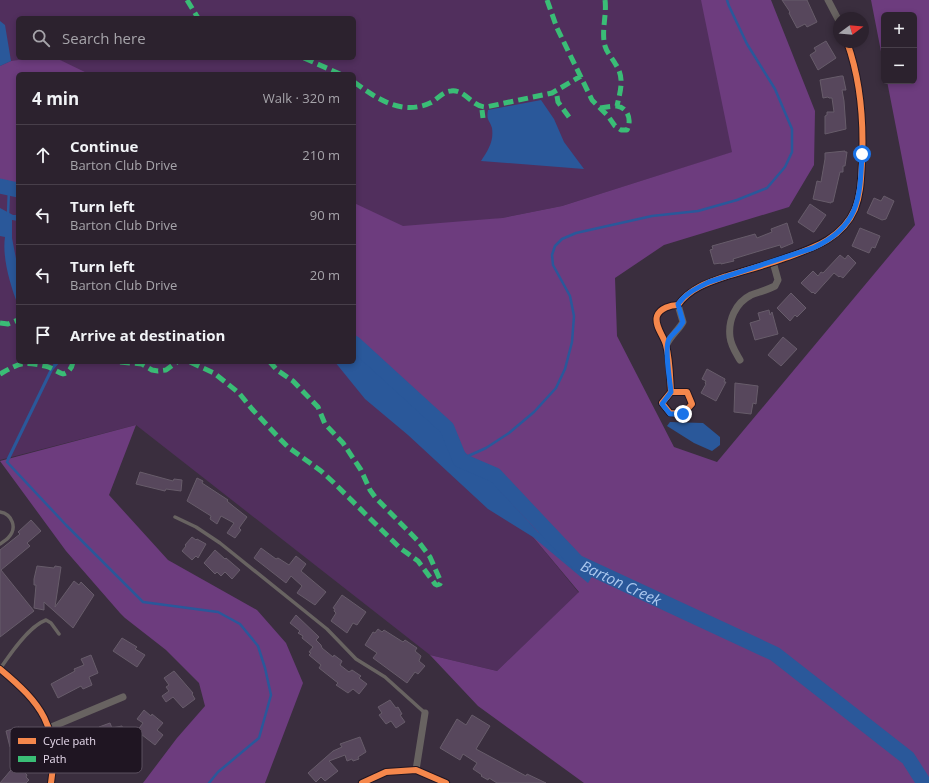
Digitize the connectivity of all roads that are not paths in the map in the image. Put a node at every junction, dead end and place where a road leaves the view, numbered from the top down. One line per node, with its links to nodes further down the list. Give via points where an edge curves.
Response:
1 (828, 0): 2 (street)
2 (834, 12)
3 (849, 48): 4 (street, via 858,82 863,138 861,185 854,211 845,225 830,239)
4 (773, 262): 5 (street, via 709,282 693,290); 7 (street, via 778,280 774,286 743,300 730,323 732,346)
5 (678, 304): 6 (street, via 683,322 669,338); 6 (street, via 666,308 657,316)
6 (666, 346): 8 (street)
7 (740, 360)
8 (671, 392)
9 (0, 512): 11 (lane, via 6,513 13,524 12,533)
10 (175, 517): 15 (lane, via 220,543 327,629 356,659 385,677)
11 (0, 544)
12 (59, 634): 13 (lane, via 46,620 39,623 14,648)
13 (0, 669): 16 (street, via 35,702)
14 (123, 697): 17 (street)
15 (425, 713): 18 (street)
16 (48, 727)
17 (51, 727)
18 (416, 770): 21 (street, via 386,772); 22 (street)
19 (53, 773): 20 (street)
20 (51, 783)
21 (362, 783)
22 (446, 783)

